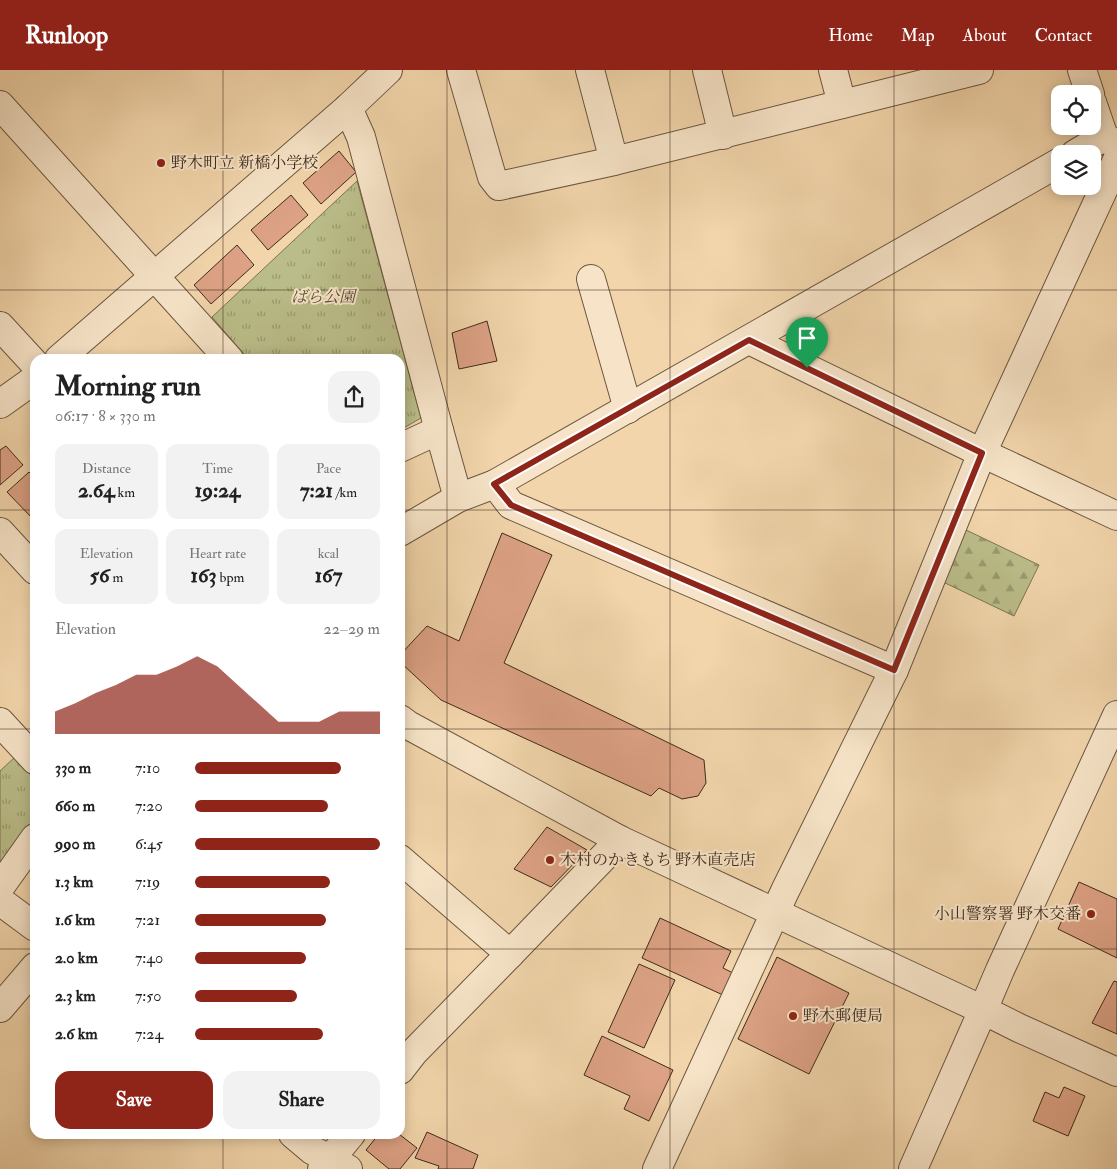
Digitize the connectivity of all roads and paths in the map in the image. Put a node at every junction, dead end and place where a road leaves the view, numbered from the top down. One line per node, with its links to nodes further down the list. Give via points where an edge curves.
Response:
1 (388, 70): 11 (street)
2 (461, 70): 15 (street, via 492,178 499,186)
3 (590, 70): 15 (street)
4 (707, 70): 13 (street)
5 (833, 70): 9 (street)
6 (1082, 70): 8 (street)
7 (966, 72): 9 (street)
8 (1087, 85)
9 (842, 104): 13 (street)
10 (0, 105): 17 (street)
11 (348, 108): 17 (street); 27 (street, via 361,137)
12 (1101, 121): 14 (street)
13 (723, 134): 15 (street)
14 (1113, 147): 29 (street)
15 (614, 161)
16 (1051, 167): 20 (street)
17 (154, 276): 21 (street); 22 (street)
18 (590, 279): 26 (street)
19 (0, 326): 23 (street)
20 (749, 340): 26 (street); 29 (street)
21 (64, 354)
22 (224, 354)
23 (30, 359)
24 (30, 383): 25 (street)
25 (0, 404)
26 (628, 409): 30 (street)
27 (438, 430): 28 (street); 31 (street)
28 (405, 446)
29 (982, 453): 32 (street); 36 (street)
30 (494, 484): 31 (street); 36 (street, via 511,505)
31 (458, 498): 33 (street)
32 (1117, 516)
33 (405, 529)
34 (0, 532): 35 (street)
35 (30, 565)
36 (894, 670): 46 (street)
37 (1117, 715): 51 (street)
38 (0, 722): 40 (street)
39 (405, 723): 41 (street)
40 (30, 755)
41 (620, 840): 46 (street); 48 (street)
42 (30, 845): 44 (street)
43 (405, 863): 48 (street)
44 (0, 887)
45 (0, 901): 47 (street)
46 (775, 912): 51 (street); 57 (street)
47 (30, 923)
48 (510, 954): 52 (street)
49 (30, 973): 50 (street)
50 (0, 1008)
51 (983, 1010): 53 (street); 58 (street)
52 (405, 1054)
53 (1117, 1072)
54 (299, 1139): 56 (street)
55 (348, 1139): 56 (street)
56 (334, 1166)
57 (657, 1169)
58 (912, 1169)

